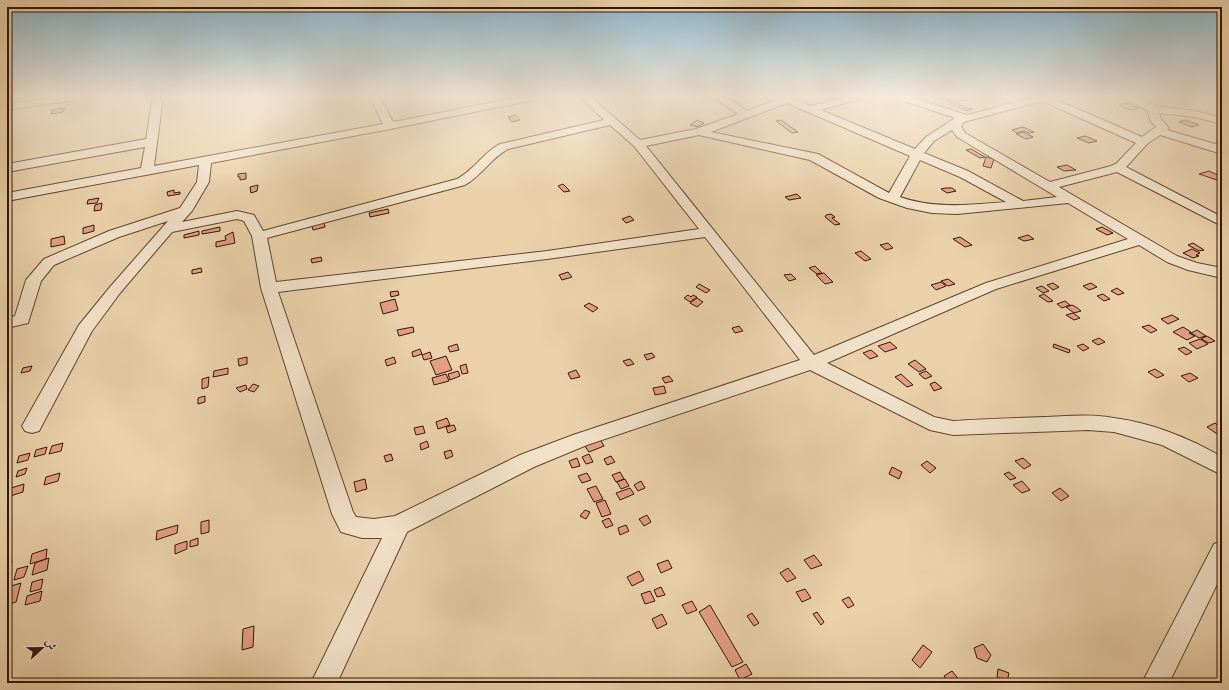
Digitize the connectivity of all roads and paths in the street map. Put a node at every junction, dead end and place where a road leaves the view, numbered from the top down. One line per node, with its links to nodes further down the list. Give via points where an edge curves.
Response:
1 (153, 129): 13 (street)
2 (373, 129): 18 (street)
3 (577, 129): 31 (street, via 504,146 493,153 477,173 461,182)
4 (621, 129): 15 (street)
5 (707, 129): 12 (street)
6 (854, 129): 17 (street)
7 (947, 129): 17 (street, via 930,140)
8 (957, 129): 22 (street)
9 (1115, 129): 14 (street)
10 (1161, 129): 11 (street)
11 (1159, 131): 14 (street); 16 (street)
12 (699, 132): 15 (street); 24 (street, via 814,157)
13 (151, 142): 19 (street); 21 (street)
14 (1143, 142): 20 (street)
15 (638, 144): 30 (street)
16 (1222, 150)
17 (918, 156): 24 (street); 26 (street, via 964,174)
18 (205, 161): 21 (street); 27 (street, via 203,182)
19 (7, 168)
20 (1118, 168): 22 (street); 28 (street)
21 (147, 172): 23 (street)
22 (1050, 186): 25 (street)
23 (7, 198)
24 (892, 199): 26 (street, via 914,206 956,211)
25 (1072, 199): 26 (street); 32 (street)
26 (1021, 205)
27 (185, 211): 29 (street); 35 (street, via 114,234 48,262 34,280 22,319)
28 (1222, 222)
29 (167, 229): 31 (street, via 238,216 249,218); 37 (street, via 85,329)
30 (709, 232): 34 (street, via 540,256); 36 (street)
31 (259, 236): 34 (street)
32 (1142, 240): 33 (street, via 1179,262); 36 (street, via 991,286)
33 (1222, 273)
34 (269, 288): 39 (street, via 343,514 349,525 366,530)
35 (7, 322)
36 (811, 363): 38 (street, via 939,426 953,428 1088,423 1114,425 1169,440); 39 (street, via 580,440 527,461)
37 (32, 426)
38 (1222, 467)
39 (399, 525): 41 (street)
40 (1222, 551): 42 (street)
41 (324, 683)
42 (1155, 683)

